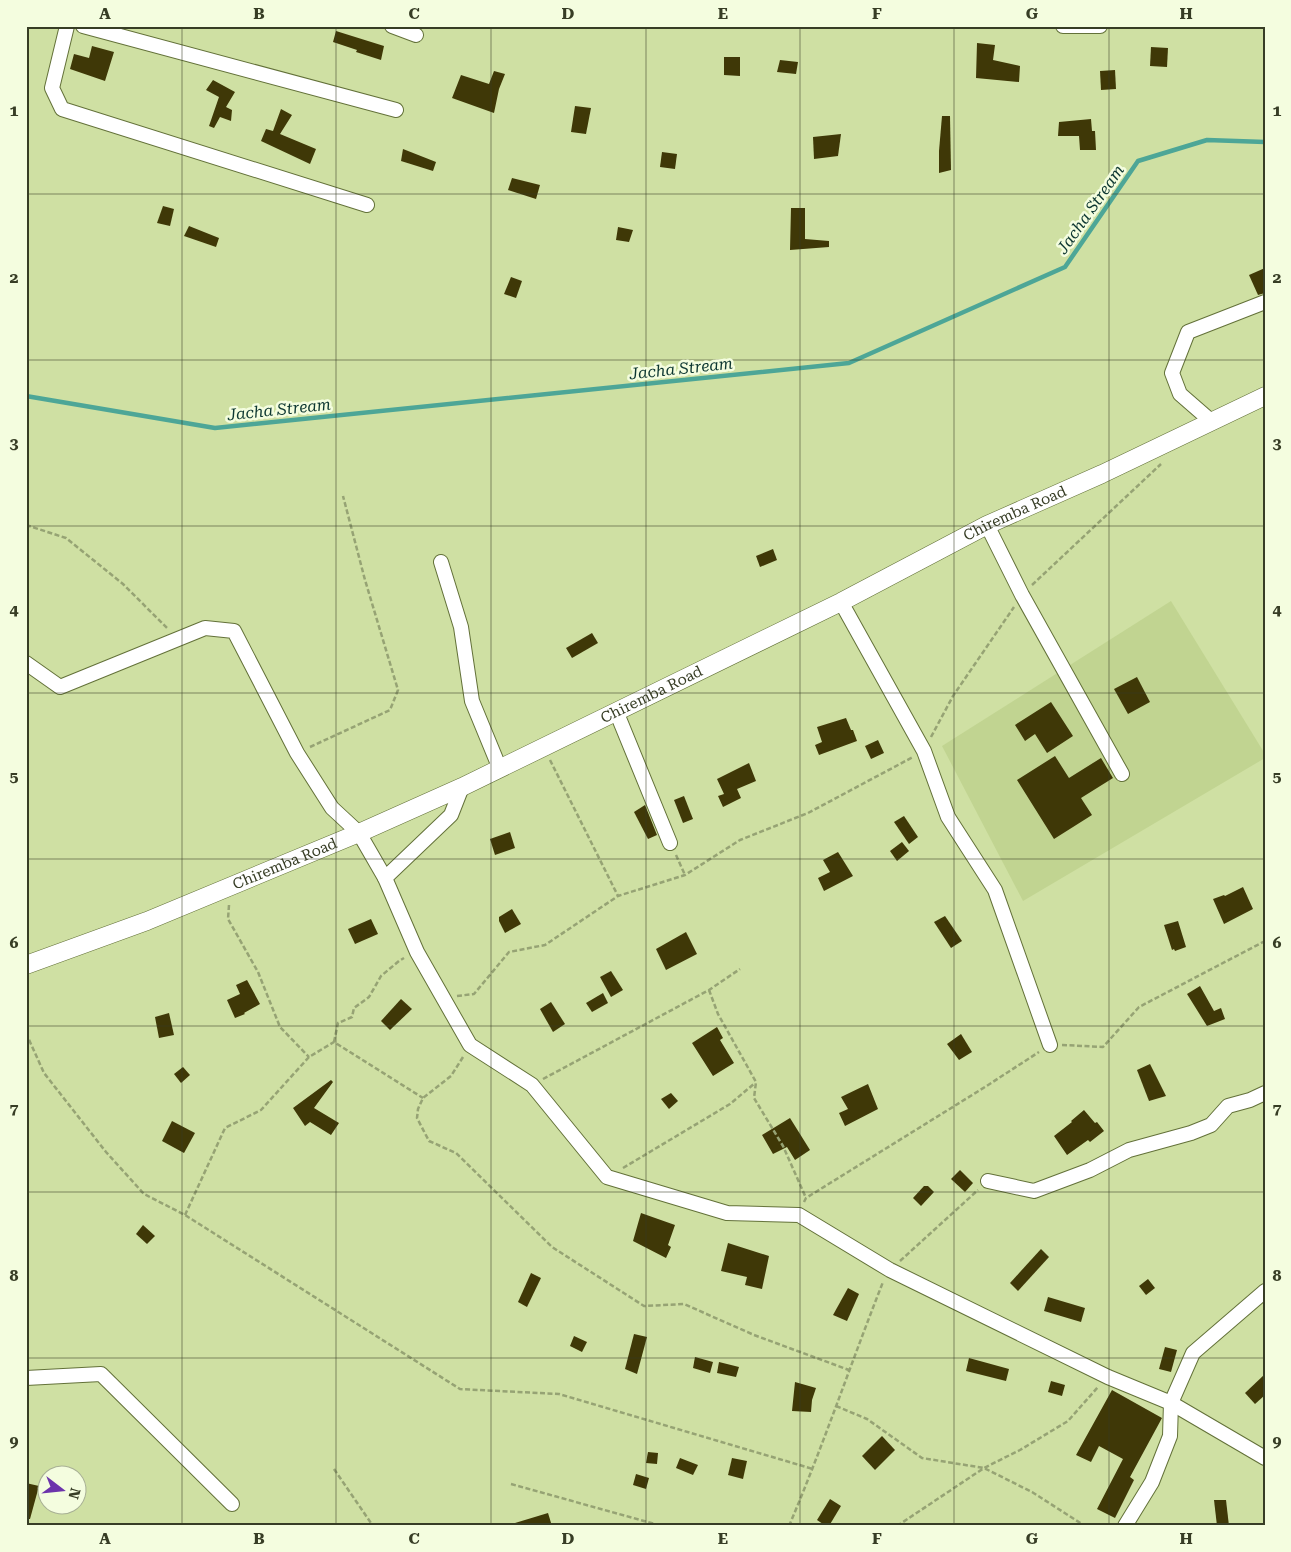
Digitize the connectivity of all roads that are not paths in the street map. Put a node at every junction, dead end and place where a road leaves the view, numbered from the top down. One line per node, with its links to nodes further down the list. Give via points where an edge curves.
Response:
1 (67, 26): 8 (street, via 52,88 62,109)
2 (83, 26): 7 (street)
3 (392, 26): 6 (street)
4 (1063, 26): 5 (street)
5 (1100, 26)
6 (416, 35)
7 (396, 110)
8 (367, 205)
9 (1265, 302): 11 (street, via 1188,332 1172,373 1180,394)
10 (1265, 396): 11 (main road, Chiremba Road)
11 (1211, 421): 12 (main road, Chiremba Road)
12 (987, 525): 14 (main road, Chiremba Road); 18 (street)
13 (441, 562): 17 (street, via 461,627 472,701)
14 (841, 602): 16 (main road, Chiremba Road); 24 (street, via 924,751 948,817 995,890)
15 (26, 663): 20 (street, via 60,687 204,628 234,631 297,753 332,808)
16 (616, 711): 17 (main road, Chiremba Road); 21 (street)
17 (500, 769): 19 (main road, Chiremba Road)
18 (1122, 774)
19 (462, 788): 20 (main road, Chiremba Road); 22 (street, via 451,815)
20 (359, 833): 22 (street); 23 (main road, Chiremba Road, via 102,938)
21 (670, 842)
22 (385, 878): 29 (street, via 417,952 470,1044 532,1085 606,1177 727,1213 799,1215 890,1270 1108,1377)
23 (26, 965)
24 (1050, 1045)
25 (1265, 1093): 26 (street, via 1228,1106 1211,1125 1130,1150 1090,1170 1034,1191)
26 (988, 1181)
27 (1265, 1291): 29 (street, via 1193,1353)
28 (26, 1378): 31 (street, via 101,1374)
29 (1171, 1403): 30 (street); 32 (street, via 1170,1436 1152,1482)
30 (1265, 1458)
31 (232, 1504)
32 (1125, 1526)

